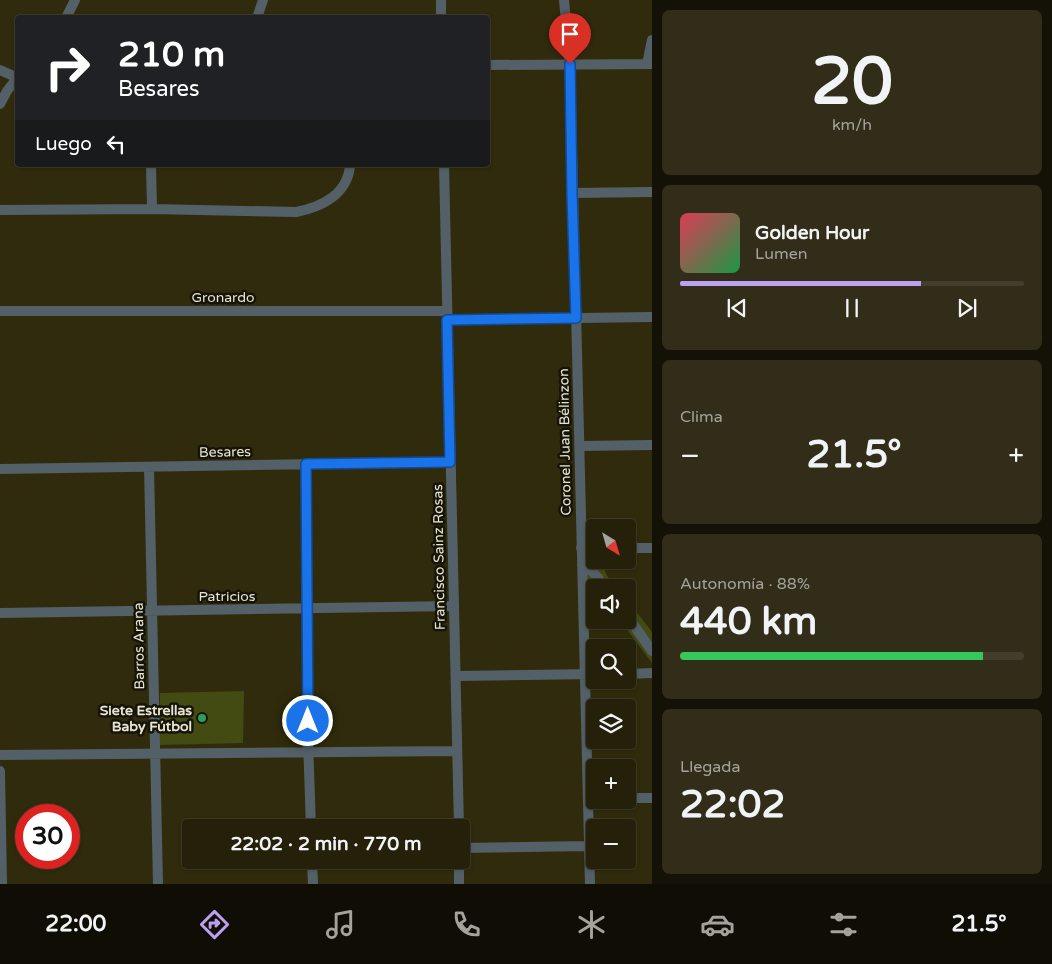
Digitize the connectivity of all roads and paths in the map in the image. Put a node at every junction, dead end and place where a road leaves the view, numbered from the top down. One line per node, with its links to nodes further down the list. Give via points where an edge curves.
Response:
1 (75, 0): 5 (street)
2 (262, 0): 6 (street)
3 (441, 0): 7 (street)
4 (564, 0): 9 (street, Coronel Juan Bélinzon)
5 (68, 15)
6 (258, 15)
7 (442, 15)
8 (652, 40): 10 (street)
9 (570, 64): 10 (street); 11 (street); 20 (street, Coronel Juan Bélinzon)
10 (649, 64)
11 (490, 65)
12 (0, 70): 13 (street)
13 (15, 77)
14 (15, 80): 15 (street)
15 (0, 104)
16 (151, 167): 21 (street)
17 (350, 167): 21 (street, via 347,181 338,193 327,202 296,212)
18 (444, 167): 24 (street, Francisco Sainz Rosas)
19 (652, 192): 20 (street)
20 (572, 194): 26 (street, Coronel Juan Bélinzon)
21 (152, 209): 22 (street)
22 (0, 210)
23 (0, 311): 24 (street, Gronardo)
24 (447, 315): 26 (street, Gronardo); 29 (street, Francisco Sainz Rosas)
25 (652, 317): 26 (street, Gronardo)
26 (576, 318): 28 (street, Coronel Juan Bélinzon)
27 (652, 445): 28 (street)
28 (580, 446): 33 (street, Coronel Juan Bélinzon)
29 (450, 462): 30 (street, Besares); 39 (street, Francisco Sainz Rosas)
30 (306, 464): 31 (street, Besares); 40 (street)
31 (148, 467): 32 (street, Besares); 41 (street, Barros Arana)
32 (0, 468)
33 (581, 548): 34 (street); 37 (street, Coronel Juan Bélinzon)
34 (586, 548)
35 (636, 548): 36 (street)
36 (652, 548)
37 (582, 565): 38 (street); 44 (street, Coronel Juan Bélinzon)
38 (599, 579)
39 (454, 606): 40 (street, Patricios); 49 (street, Francisco Sainz Rosas)
40 (307, 609): 41 (street, Patricios); 52 (street)
41 (151, 610): 42 (street, Patricios); 54 (street, Barros Arana)
42 (0, 612)
43 (636, 628): 45 (street)
44 (587, 639)
45 (652, 651)
46 (652, 673): 48 (street)
47 (586, 674): 49 (street)
48 (636, 674)
49 (456, 676): 51 (street, Francisco Sainz Rosas)
50 (590, 689): 55 (street, Coronel Juan Bélinzon)
51 (457, 751): 52 (street); 60 (street, Francisco Sainz Rosas)
52 (309, 753): 54 (street); 59 (street)
53 (0, 754): 54 (street)
54 (155, 755): 68 (street, Barros Arana)
55 (591, 759)
56 (0, 771): 61 (street)
57 (636, 798): 58 (street)
58 (652, 798)
59 (311, 819)
60 (459, 819)
61 (0, 826): 67 (street)
62 (586, 846): 63 (street)
63 (470, 848)
64 (312, 869): 69 (street)
65 (459, 869): 70 (street)
66 (589, 869): 71 (street, Coronel Juan Bélinzon)
67 (1, 883)
68 (158, 884)
69 (313, 884)
70 (459, 884)
71 (590, 884)

